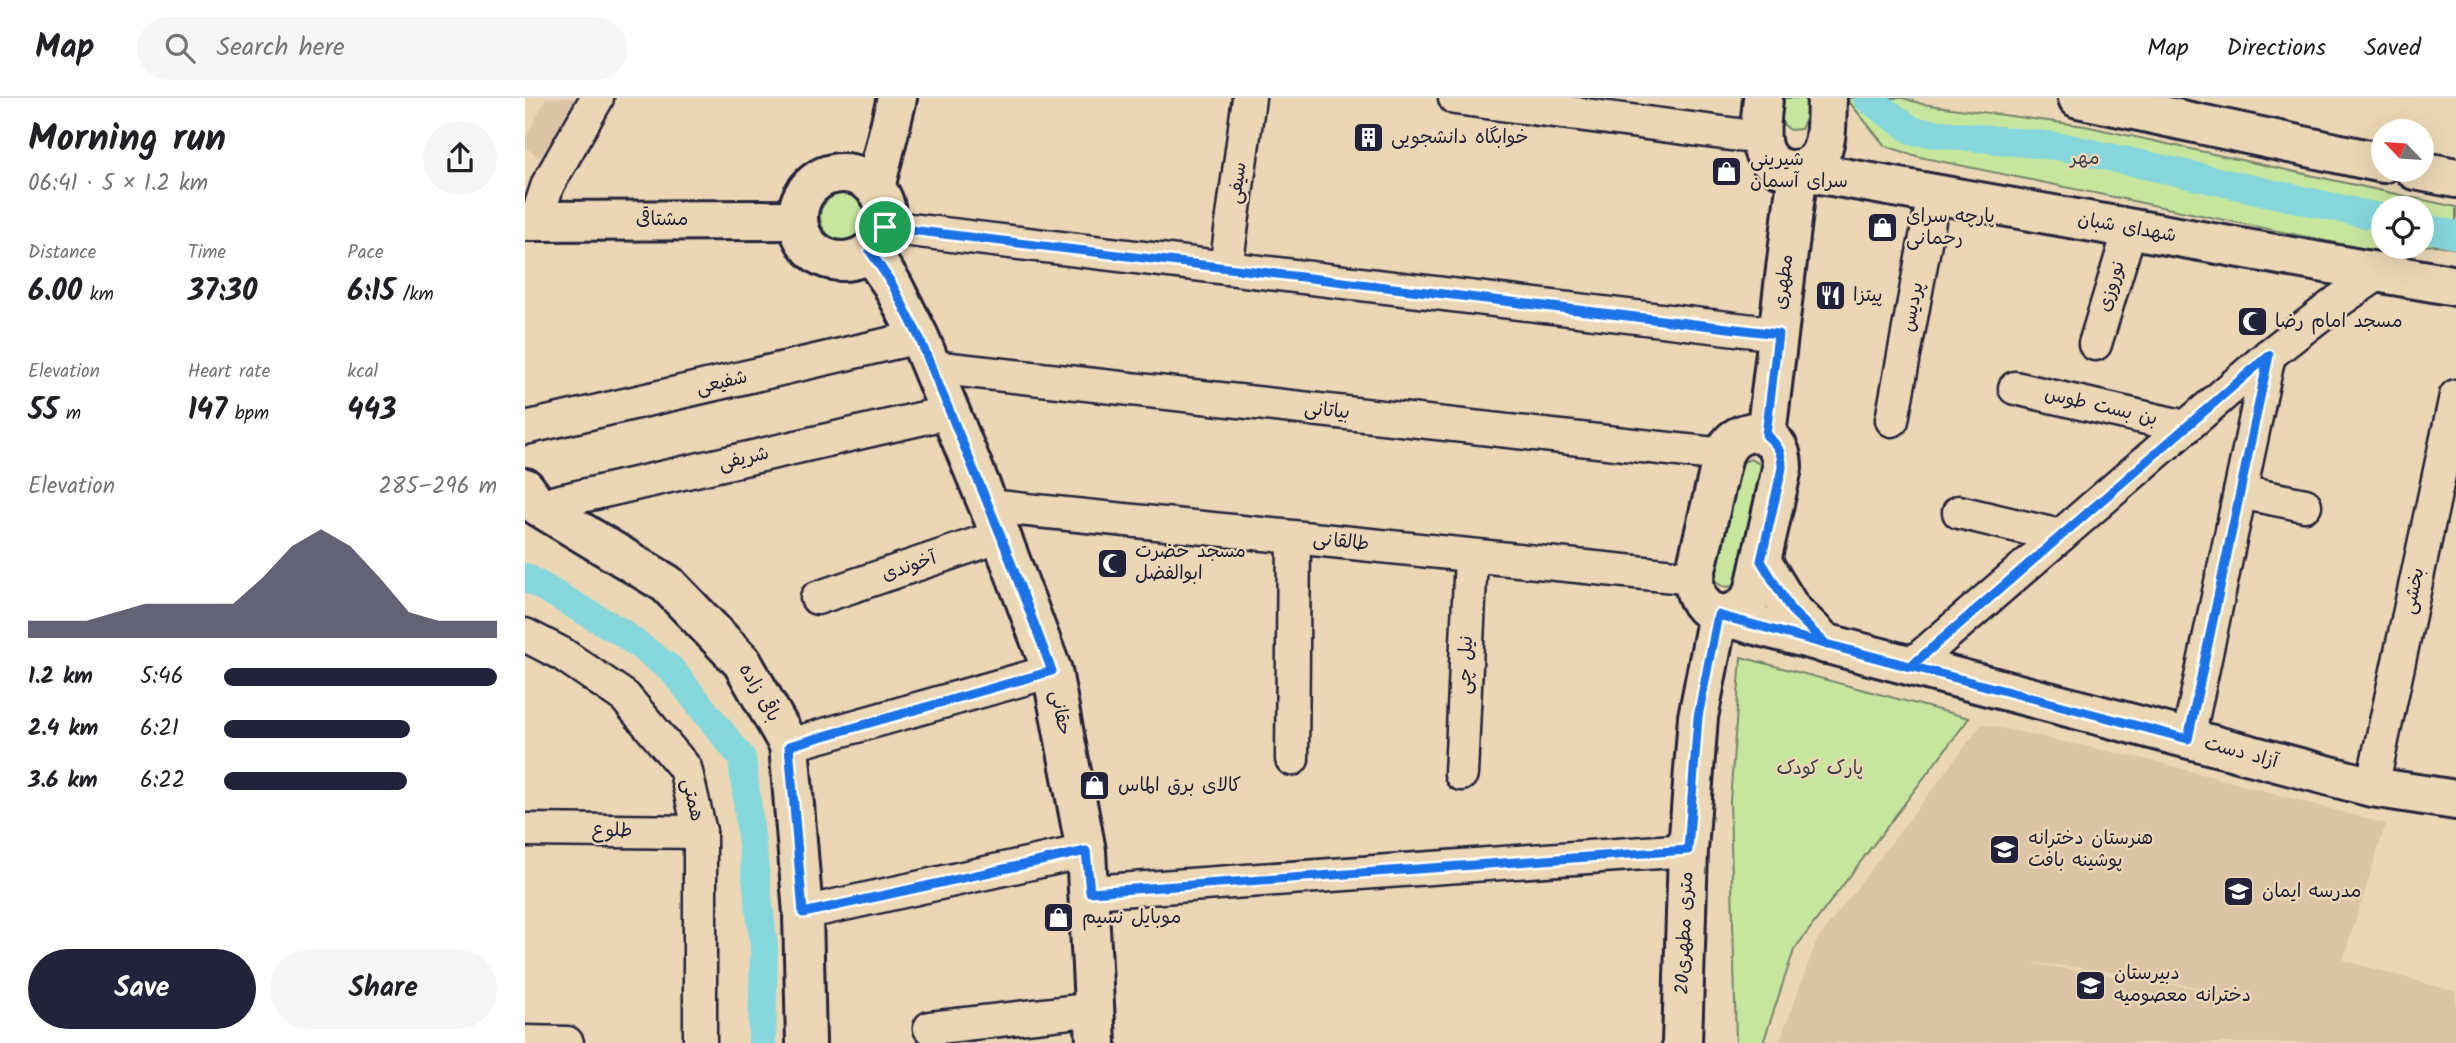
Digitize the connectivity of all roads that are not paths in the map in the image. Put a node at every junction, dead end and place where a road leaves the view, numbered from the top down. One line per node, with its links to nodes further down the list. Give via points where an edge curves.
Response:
1 (597, 98): 16 (street)
2 (897, 98): 14 (street)
3 (1249, 98): 20 (street, سیفی)
4 (1455, 98): 8 (street)
5 (1763, 98): 9 (street)
6 (1827, 98): 11 (street, via 1821,154)
7 (2078, 98): 10 (street)
8 (1634, 110): 9 (street)
9 (1761, 138): 11 (street, شهدای شبان, via 1771,163)
10 (2371, 160)
11 (1798, 170): 15 (street, شهدای شبان); 23 (street, مطهری)
12 (2434, 174): 13 (street)
13 (2456, 178)
14 (875, 188): 17 (street, via 855,175 831,174 810,187); 19 (street, via 885,207)
15 (1934, 194): 18 (street, شهدای شبان); 30 (street, پردیس)
16 (531, 220): 17 (street, مشتاقی)
17 (798, 220): 19 (street, via 808,245 831,260 858,258)
18 (2130, 229): 21 (street, شهدای شبان); 24 (street, نوروزی)
19 (878, 239): 20 (street); 25 (street, حقانی, via 892,284)
20 (1226, 268): 23 (street)
21 (2379, 273): 22 (street, شهدای شبان); 26 (street)
22 (2456, 286)
23 (1778, 334): 33 (street, مطهری)
24 (2095, 344)
25 (925, 352): 29 (street, حقانی); 32 (street, شفیعی); 34 (street, بیاتانی)
26 (2269, 355): 31 (street); 35 (street)
27 (2015, 388): 31 (street, بن بست طوس)
28 (2456, 396): 55 (street, بخشی)
29 (950, 412): 36 (street, شریفی); 39 (street, حقانی)
30 (1892, 420)
31 (2186, 427): 40 (street)
32 (525, 428)
33 (1766, 435): 34 (street, via 1739,435 1728,443); 43 (street, via 1776,443 1782,468)
34 (1723, 455): 44 (street)
35 (2240, 492): 37 (street); 51 (street)
36 (531, 497): 52 (street, باقی زاده, via 667,584 742,662)
37 (2305, 505)
38 (1959, 512): 40 (street)
39 (995, 521): 41 (street, طالقانی); 45 (street, آخوندی); 50 (street, حقانی)
40 (2060, 537): 49 (street)
41 (1294, 538): 42 (street, طالقانی); 53 (street)
42 (1471, 556): 44 (street, طالقانی); 54 (street, نیل چی)
43 (1761, 561): 46 (street, via 1749,603 1736,613); 48 (street, via 1791,610)
44 (1694, 578): 46 (street, via 1694,591 1703,605)
45 (817, 598)
46 (1718, 615): 48 (street, آزاد دست); 59 (street, 20متری مطهری, via 1698,717)
47 (525, 635): 58 (street, همتی, via 625,697 685,768)
48 (1826, 644): 49 (street, آزاد دست)
49 (1910, 667): 51 (street, آزاد دست)
50 (1052, 671): 52 (street); 60 (street, حقانی)
51 (2188, 739): 55 (street, آزاد دست)
52 (789, 746): 62 (street, باقی زاده)
53 (1292, 759)
54 (1461, 774)
55 (2372, 787): 56 (street, آزاد دست)
56 (2456, 800)
57 (525, 830): 58 (street, طلوع)
58 (699, 832): 67 (street, همتی)
59 (1688, 850): 61 (street); 69 (street, 20متری مطهری)
60 (1086, 851): 61 (street, حقانی); 62 (street)
61 (1090, 892): 63 (street, حقانی)
62 (803, 913): 68 (street, باقی زاده)
63 (1096, 1026): 64 (street)
64 (930, 1028)
65 (525, 1042): 66 (street)
66 (567, 1043)
67 (700, 1043)
68 (806, 1043)
69 (1682, 1043)

